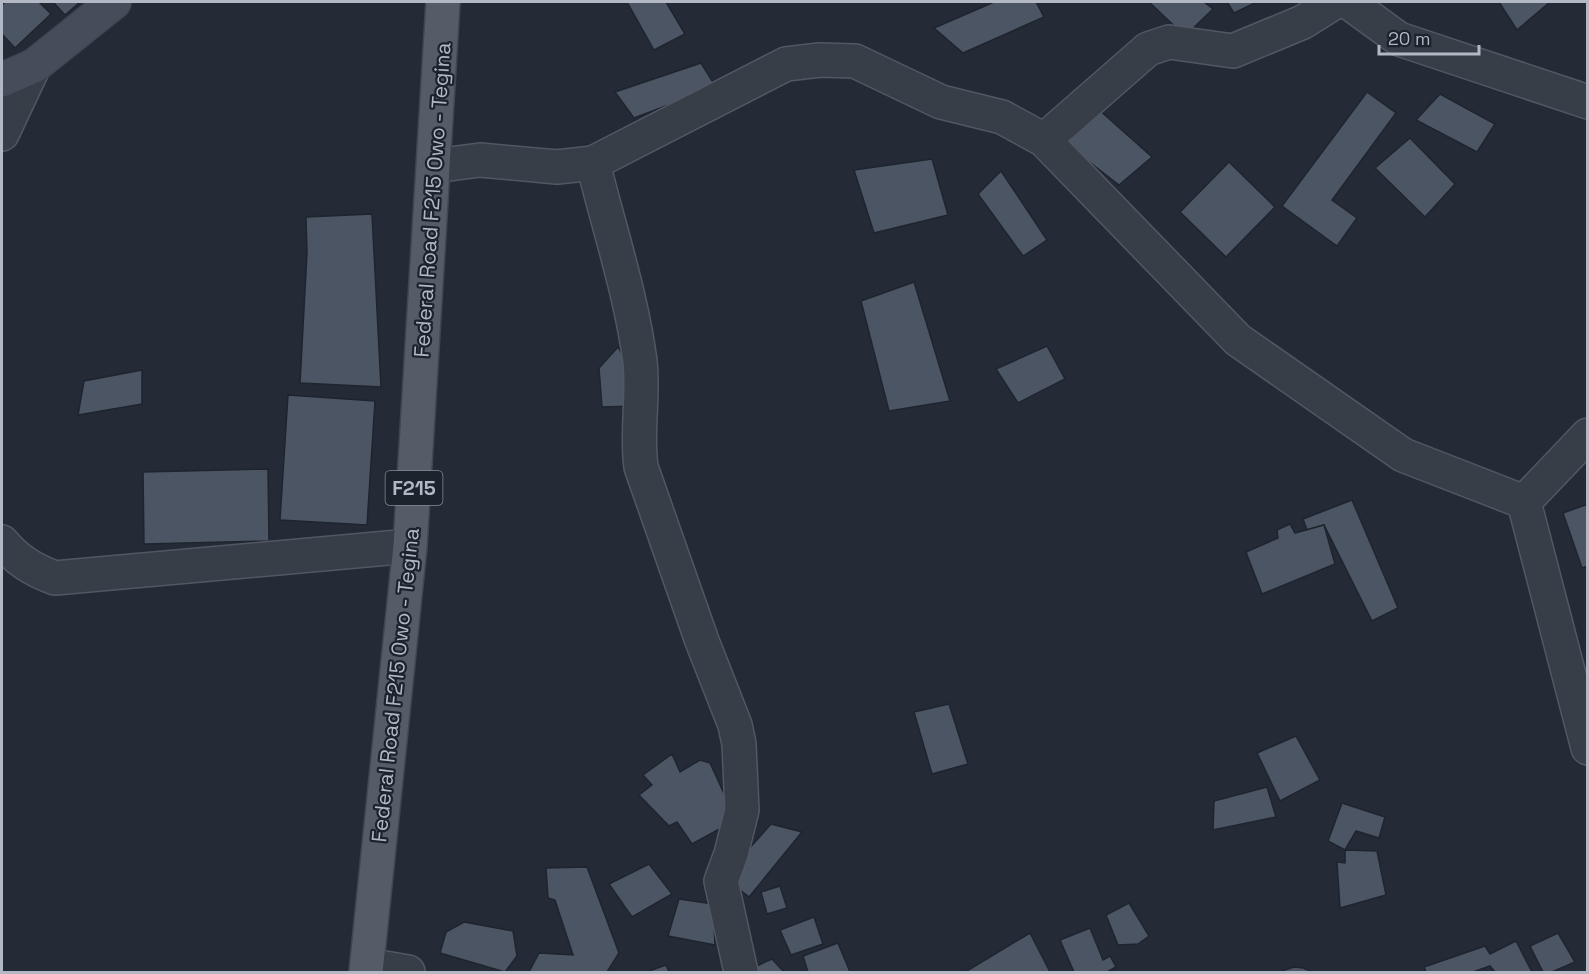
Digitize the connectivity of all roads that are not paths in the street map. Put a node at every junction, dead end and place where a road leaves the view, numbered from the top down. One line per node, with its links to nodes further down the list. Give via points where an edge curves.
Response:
1 (114, 2): 5 (street)
2 (443, 2): 11 (main road, Federal Road F215 Owo - Tegina / F215)
3 (1335, 2): 9 (street, via 1303,22 1233,51 1169,42 1148,49)
4 (1348, 2): 7 (street, via 1399,39)
5 (34, 66): 6 (street); 8 (street)
6 (2, 80)
7 (1587, 102)
8 (2, 134)
9 (1044, 140): 10 (street, via 1002,117 941,102 855,61 820,60 786,64); 13 (street, via 1238,340 1403,455)
10 (592, 163): 11 (street, via 557,167 480,160); 19 (street, via 640,361 641,467 739,744 742,810 721,881)
11 (434, 166): 15 (main road, Federal Road F215 Owo - Tegina / F215)
12 (1587, 435): 13 (street)
13 (1524, 502): 16 (street)
14 (2, 542): 15 (street, via 13,556 35,571 55,578)
15 (410, 546): 17 (main road, Federal Road F215 Owo - Tegina / F215)
16 (1587, 748)
17 (366, 969): 18 (street)
18 (408, 972)
19 (741, 972)

